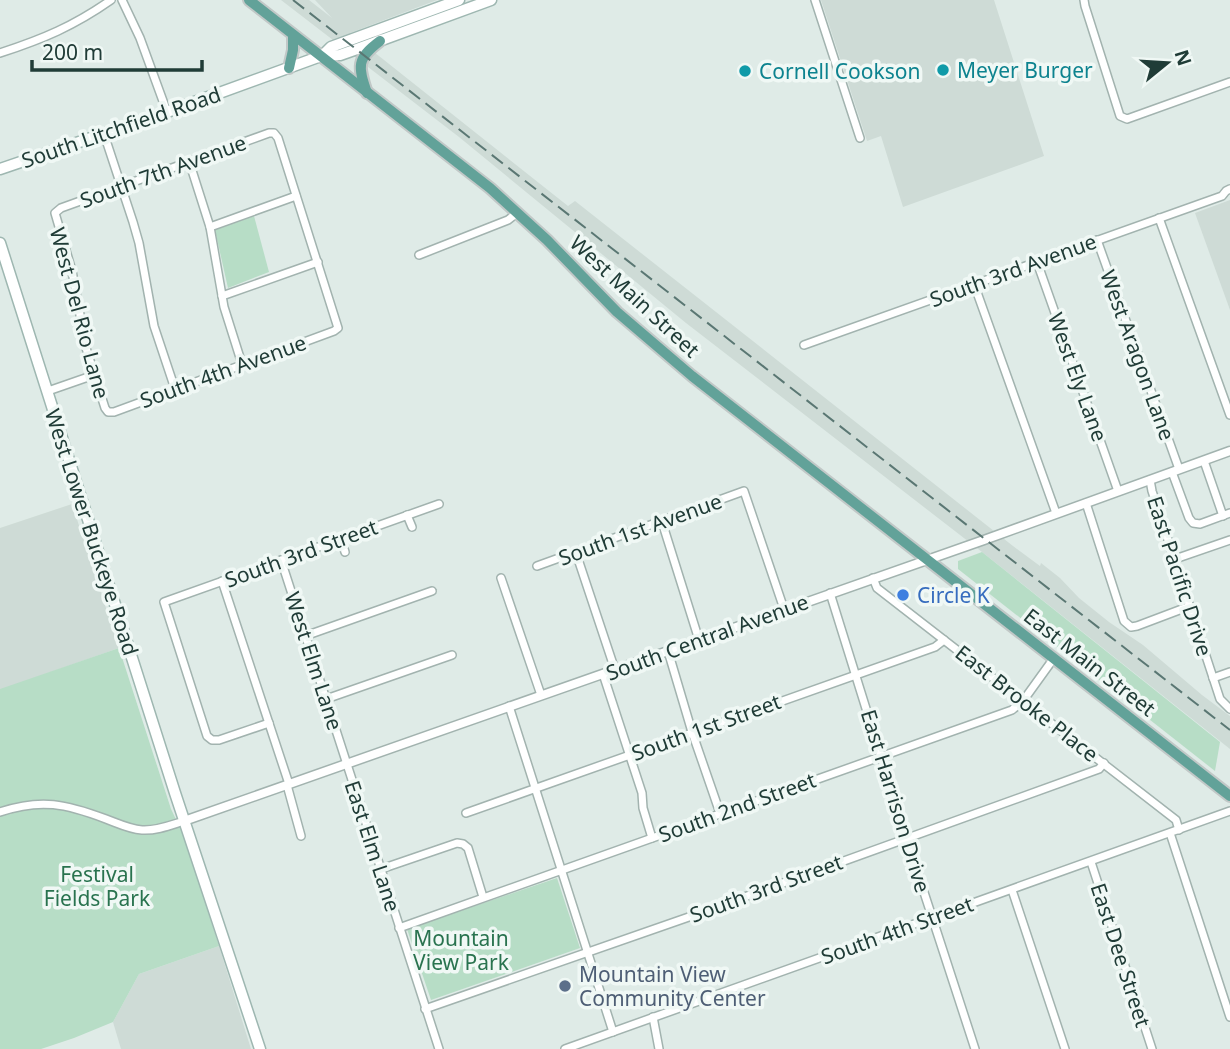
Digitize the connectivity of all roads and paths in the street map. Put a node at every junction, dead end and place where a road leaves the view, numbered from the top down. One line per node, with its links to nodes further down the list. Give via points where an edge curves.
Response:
1 (111, 0): 10 (street, via 51,35)
2 (122, 0): 15 (street)
3 (249, 0): 8 (main road, West Main Street)
4 (459, 0): 11 (main road, South Litchfield Road, via 331,47)
5 (491, 0): 9 (main road, South Litchfield Road)
6 (815, 0): 17 (street)
7 (1084, 0): 13 (street, via 1120,116 1127,119)
8 (293, 35): 11 (main road, West Main Street); 12 (main road)
9 (380, 41): 11 (main road, South Litchfield Road, via 340,55); 14 (main road, via 360,64)
10 (0, 53)
11 (321, 56): 12 (main road, South Litchfield Road); 14 (main road, West Main Street)
12 (289, 68): 15 (main road, South Litchfield Road)
13 (1230, 82)
14 (367, 93): 25 (main road, West Main Street)
15 (167, 112): 16 (main road, South Litchfield Road)
16 (104, 134): 19 (main road, South Litchfield Road); 20 (street)
17 (860, 138)
18 (189, 161): 20 (street, South 7th Avenue); 22 (street, South 7th Avenue, via 274,133); 27 (street)
19 (0, 169)
20 (121, 185): 24 (street, South 7th Avenue); 38 (street, via 139,243 154,326)
21 (1230, 189): 23 (street, South 3rd Avenue)
22 (296, 196): 27 (street); 31 (street)
23 (1226, 197): 26 (street, South 3rd Avenue)
24 (55, 213): 37 (street, West Del Rio Lane)
25 (517, 213): 30 (street); 58 (main road, West Main Street, via 654,345)
26 (1160, 218): 28 (street, South 3rd Avenue); 41 (street)
27 (210, 227): 34 (street)
28 (1097, 240): 32 (street, South 3rd Avenue); 44 (street, West Aragon Lane)
29 (0, 243): 39 (main road, West Lower Buckeye Road)
30 (419, 255)
31 (318, 262): 34 (street); 36 (street, South 4th Avenue, via 338,328)
32 (1037, 262): 33 (street, South 3rd Avenue); 46 (street, West Ely Lane)
33 (974, 284): 35 (street, South 3rd Avenue); 49 (street)
34 (222, 296): 36 (street)
35 (804, 345)
36 (242, 364): 38 (street, South 4th Avenue)
37 (94, 375): 39 (street); 40 (street, West Del Rio Lane)
38 (175, 389): 40 (street, South 4th Avenue)
39 (48, 391): 98 (main road, West Lower Buckeye Road)
40 (108, 412)
41 (1230, 415)
42 (1230, 451): 43 (street, South Central Avenue)
43 (1204, 461): 44 (street, South Central Avenue); 50 (street)
44 (1176, 471): 45 (street, South Central Avenue); 50 (street, West Aragon Lane, via 1190,521 1200,524)
45 (1150, 480): 46 (street, South Central Avenue); 59 (street, East Pacific Drive)
46 (1118, 491): 47 (street, South Central Avenue)
47 (1086, 503): 49 (street, South Central Avenue); 67 (street, via 1124,621 1131,627)
48 (439, 504): 51 (street, South 3rd Street)
49 (1056, 513): 58 (street, South Central Avenue)
50 (1226, 514)
51 (407, 515): 53 (street); 54 (street, South 3rd Street)
52 (662, 522): 57 (street, South 1st Avenue); 68 (street, South 1st Avenue, via 744,491); 70 (street)
53 (412, 527)
54 (341, 539): 56 (street); 60 (street, South 3rd Street)
55 (1230, 540): 59 (street)
56 (345, 552)
57 (576, 553): 61 (street, South 1st Avenue); 75 (street)
58 (926, 559): 63 (street, South Central Avenue); 74 (main road, East Main Street)
59 (1175, 559): 67 (street, East Pacific Drive)
60 (281, 560): 64 (street, South 3rd Street); 69 (street, West Elm Lane)
61 (537, 566)
62 (501, 578): 80 (street)
63 (873, 578): 66 (street, South Central Avenue); 71 (street, East Brooke Place, via 877,588)
64 (222, 581): 85 (street); 85 (street, South 3rd Street, via 164,603 164,607 207,736 219,740)
65 (432, 591): 69 (street)
66 (830, 593): 68 (street, South Central Avenue); 78 (street, East Harrison Drive)
67 (1190, 607): 79 (street, East Pacific Drive)
68 (784, 609): 70 (street, South Central Avenue)
69 (305, 636): 81 (street, West Elm Lane)
70 (699, 640): 72 (street, South Central Avenue)
71 (944, 640): 78 (street, South 1st Street); 82 (street, East Brooke Place)
72 (668, 651): 75 (street, South Central Avenue); 86 (street)
73 (452, 655): 81 (street)
74 (1054, 658): 82 (street, South 2nd Street); 93 (main road, East Main Street)
75 (615, 670): 77 (street, South Central Avenue)
76 (1230, 672): 79 (street)
77 (603, 674): 80 (street, South Central Avenue); 87 (street)
78 (856, 674): 86 (street, South 1st Street); 88 (street, East Harrison Drive)
79 (1213, 678): 84 (street, East Pacific Drive, via 1220,699)
80 (541, 695): 83 (street, South Central Avenue)
81 (326, 699): 89 (street, West Elm Lane)
82 (1023, 701): 88 (street, South 2nd Street, via 1012,710); 90 (street, East Brooke Place)
83 (509, 706): 89 (street, South Central Avenue); 92 (street)
84 (1230, 709)
85 (269, 723): 91 (street)
86 (692, 732): 87 (street, South 1st Street); 97 (street)
87 (629, 755): 92 (street, South 1st Street); 103 (street)
88 (882, 755): 97 (street, South 2nd Street); 102 (street, East Harrison Drive)
89 (347, 763): 91 (street, South Central Avenue); 105 (street, East Elm Lane)
90 (1104, 763): 99 (street, East Brooke Place, via 1176,820); 102 (street, South 3rd Street, via 1099,769)
91 (288, 785): 98 (street, South Central Avenue); 101 (street)
92 (535, 789): 96 (street, South 1st Street); 106 (street)
93 (1230, 796)
94 (1230, 811): 99 (street, South 4th Street)
95 (0, 812): 98 (street, via 59,804 144,830)
96 (466, 813)
97 (719, 813): 103 (street, South 2nd Street)
98 (184, 821): 116 (main road, West Lower Buckeye Road)
99 (1179, 830): 100 (street, South 4th Street)
100 (1170, 833): 104 (street, South 4th Street); 114 (street)
101 (301, 836)
102 (906, 837): 109 (street, East Harrison Drive); 111 (street, South 3rd Street)
103 (652, 838): 106 (street, South 2nd Street)
104 (1091, 862): 107 (street, South 4th Street); 122 (street, East Dee Street)
105 (381, 869): 108 (street, via 463,844); 110 (street, East Elm Lane)
106 (561, 870): 108 (street, South 2nd Street); 111 (street)
107 (1012, 890): 109 (street, South 4th Street); 121 (street)
108 (483, 897): 110 (street, South 2nd Street)
109 (932, 918): 113 (street, South 4th Street); 120 (street, East Harrison Drive)
110 (399, 928): 112 (street, East Elm Lane)
111 (587, 951): 112 (street, South 3rd Street); 115 (street)
112 (425, 1009): 117 (street, East Elm Lane)
113 (653, 1017): 115 (street, South 4th Street); 119 (street)
114 (1230, 1017)
115 (613, 1032): 118 (street, South 4th Street)
116 (260, 1049)
117 (439, 1049)
118 (565, 1049)
119 (659, 1049)
120 (975, 1049)
121 (1065, 1049)
122 (1152, 1049)

